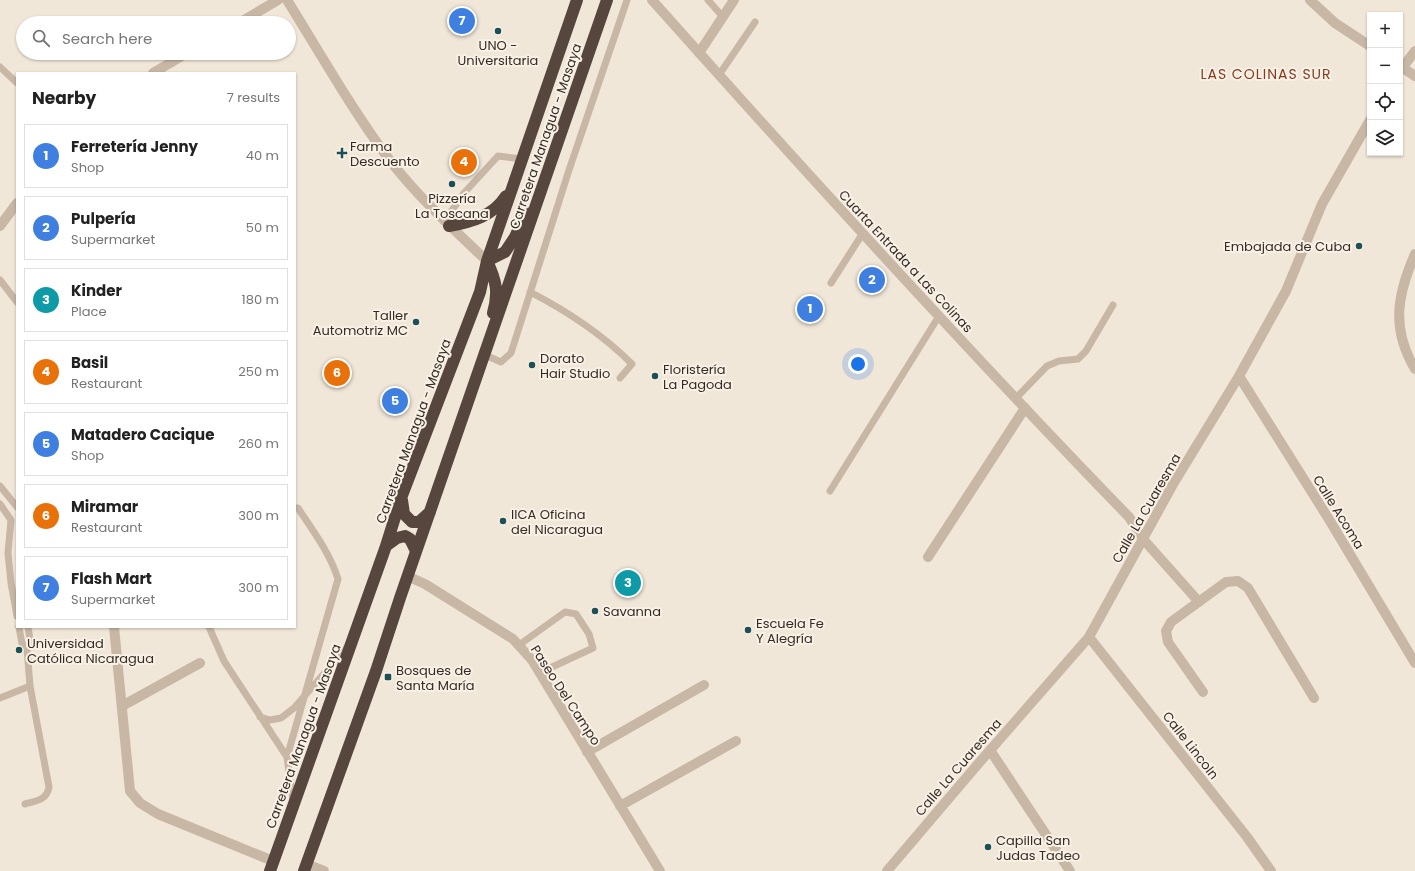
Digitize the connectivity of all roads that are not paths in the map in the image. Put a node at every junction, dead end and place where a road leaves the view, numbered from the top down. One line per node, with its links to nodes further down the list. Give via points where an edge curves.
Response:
1 (278, 0): 10 (street)
2 (287, 0): 30 (street, via 388,158)
3 (577, 0): 25 (highway, Carretera Managua - Masaya)
4 (607, 0): 26 (highway, Carretera Managua - Masaya)
5 (627, 0): 36 (lane, via 568,170)
6 (652, 0): 15 (street, Cuarta Entrada a Las Colinas)
7 (708, 0): 11 (lane)
8 (734, 0): 11 (street)
9 (1310, 0): 13 (street, via 1335,23)
10 (251, 16)
11 (723, 17): 15 (street)
12 (756, 22): 21 (lane)
13 (1367, 44)
14 (1415, 51): 18 (street)
15 (699, 53): 21 (street, Cuarta Entrada a Las Colinas)
16 (175, 60): 20 (street)
17 (0, 66): 23 (lane)
18 (1403, 66)
19 (1403, 69): 22 (street)
20 (155, 72)
21 (719, 75): 31 (street, Cuarta Entrada a Las Colinas)
22 (1415, 76)
23 (16, 82)
24 (1367, 125): 42 (street, Calle La Cuaresma, via 1322,204 1286,291)
25 (522, 159): 27 (highway, Carretera Managua - Masaya); 30 (lane, via 498,156 464,193)
26 (546, 175): 33 (highway, via 505,252); 40 (highway, Carretera Managua - Masaya)
27 (514, 185): 30 (highway, via 500,206 488,214 470,222); 33 (highway, Carretera Managua - Masaya)
28 (16, 204): 29 (street)
29 (1, 221)
30 (447, 224): 33 (street)
31 (863, 233): 35 (lane); 39 (street, Cuarta Entrada a Las Colinas)
32 (1415, 254): 41 (street, via 1405,276 1398,303 1401,335)
33 (487, 261): 40 (highway, via 496,278 496,304 484,340); 48 (highway, Carretera Managua - Masaya, via 480,292)
34 (0, 280): 37 (lane)
35 (831, 283)
36 (530, 292): 40 (lane, via 511,354 501,362); 43 (lane, via 575,317 617,349 632,364)
37 (16, 301)
38 (1114, 305): 44 (lane, via 1086,351 1078,359 1059,361 1047,366)
39 (940, 316): 44 (street, Cuarta Entrada a Las Colinas); 47 (lane)
40 (485, 354): 52 (highway, Carretera Managua - Masaya)
41 (1415, 369)
42 (1239, 376): 54 (street, Calle La Cuaresma); 71 (street, Calle Acoma)
43 (620, 378)
44 (1016, 398): 45 (street, Cuarta Entrada a Las Colinas)
45 (1025, 408): 54 (street, Cuarta Entrada a Las Colinas, via 1129,517); 57 (street)
46 (0, 486): 50 (lane)
47 (830, 491)
48 (401, 498): 52 (highway, via 404,514 412,522 419,522); 55 (highway, Carretera Managua - Masaya)
49 (0, 504): 53 (lane)
50 (16, 506)
51 (296, 508): 76 (lane, via 315,534 338,579)
52 (430, 512): 56 (highway, Carretera Managua - Masaya)
53 (14, 520): 59 (lane, via 8,553)
54 (1143, 539): 61 (street, Cuarta Entrada a Las Colinas); 66 (street, Calle La Cuaresma)
55 (386, 546): 56 (highway, via 404,536 410,539); 67 (highway, Carretera Managua - Masaya)
56 (416, 551): 58 (highway, Carretera Managua - Masaya)
57 (928, 557)
58 (407, 576): 68 (street, Paseo Del Campo, via 425,584); 89 (highway, Carretera Managua - Masaya, via 376,671)
59 (14, 582): 60 (lane)
60 (16, 602)
61 (1199, 602): 75 (street, via 1171,622 1166,632 1168,642); 78 (street, via 1226,582 1238,581 1248,588)
62 (19, 628): 69 (lane, via 22,644)
63 (28, 628): 69 (lane, via 30,639)
64 (114, 628): 79 (street)
65 (209, 628): 80 (lane, via 224,660)
66 (1089, 637): 82 (street, Calle La Cuaresma); 94 (street, Calle Lincoln)
67 (352, 641): 76 (lane); 86 (highway, Carretera Managua - Masaya)
68 (519, 645): 72 (street, Paseo Del Campo); 72 (lane, via 565,612 576,614 589,634 593,648)
69 (27, 649): 74 (lane)
70 (200, 663): 79 (street)
71 (1415, 663)
72 (539, 673): 83 (street, Paseo Del Campo)
73 (704, 685): 83 (street)
74 (30, 686): 77 (lane); 85 (lane, via 49,787 44,798)
75 (1203, 692)
76 (304, 695): 80 (lane, via 294,708 281,718 270,720); 84 (lane)
77 (0, 698)
78 (1314, 698)
79 (122, 706): 88 (street, via 130,791 140,803 158,814)
80 (260, 717): 84 (lane)
81 (736, 741): 87 (street)
82 (990, 750): 92 (street, Calle La Cuaresma); 93 (street)
83 (587, 752): 87 (street, Paseo Del Campo)
84 (287, 757): 86 (lane)
85 (25, 804)
86 (294, 804): 88 (highway, Carretera Managua - Masaya)
87 (620, 806): 91 (street, Paseo Del Campo)
88 (272, 866)
89 (305, 867): 90 (street)
90 (324, 871)
91 (660, 871)
92 (887, 871)
93 (1070, 871)
94 (1271, 871)

